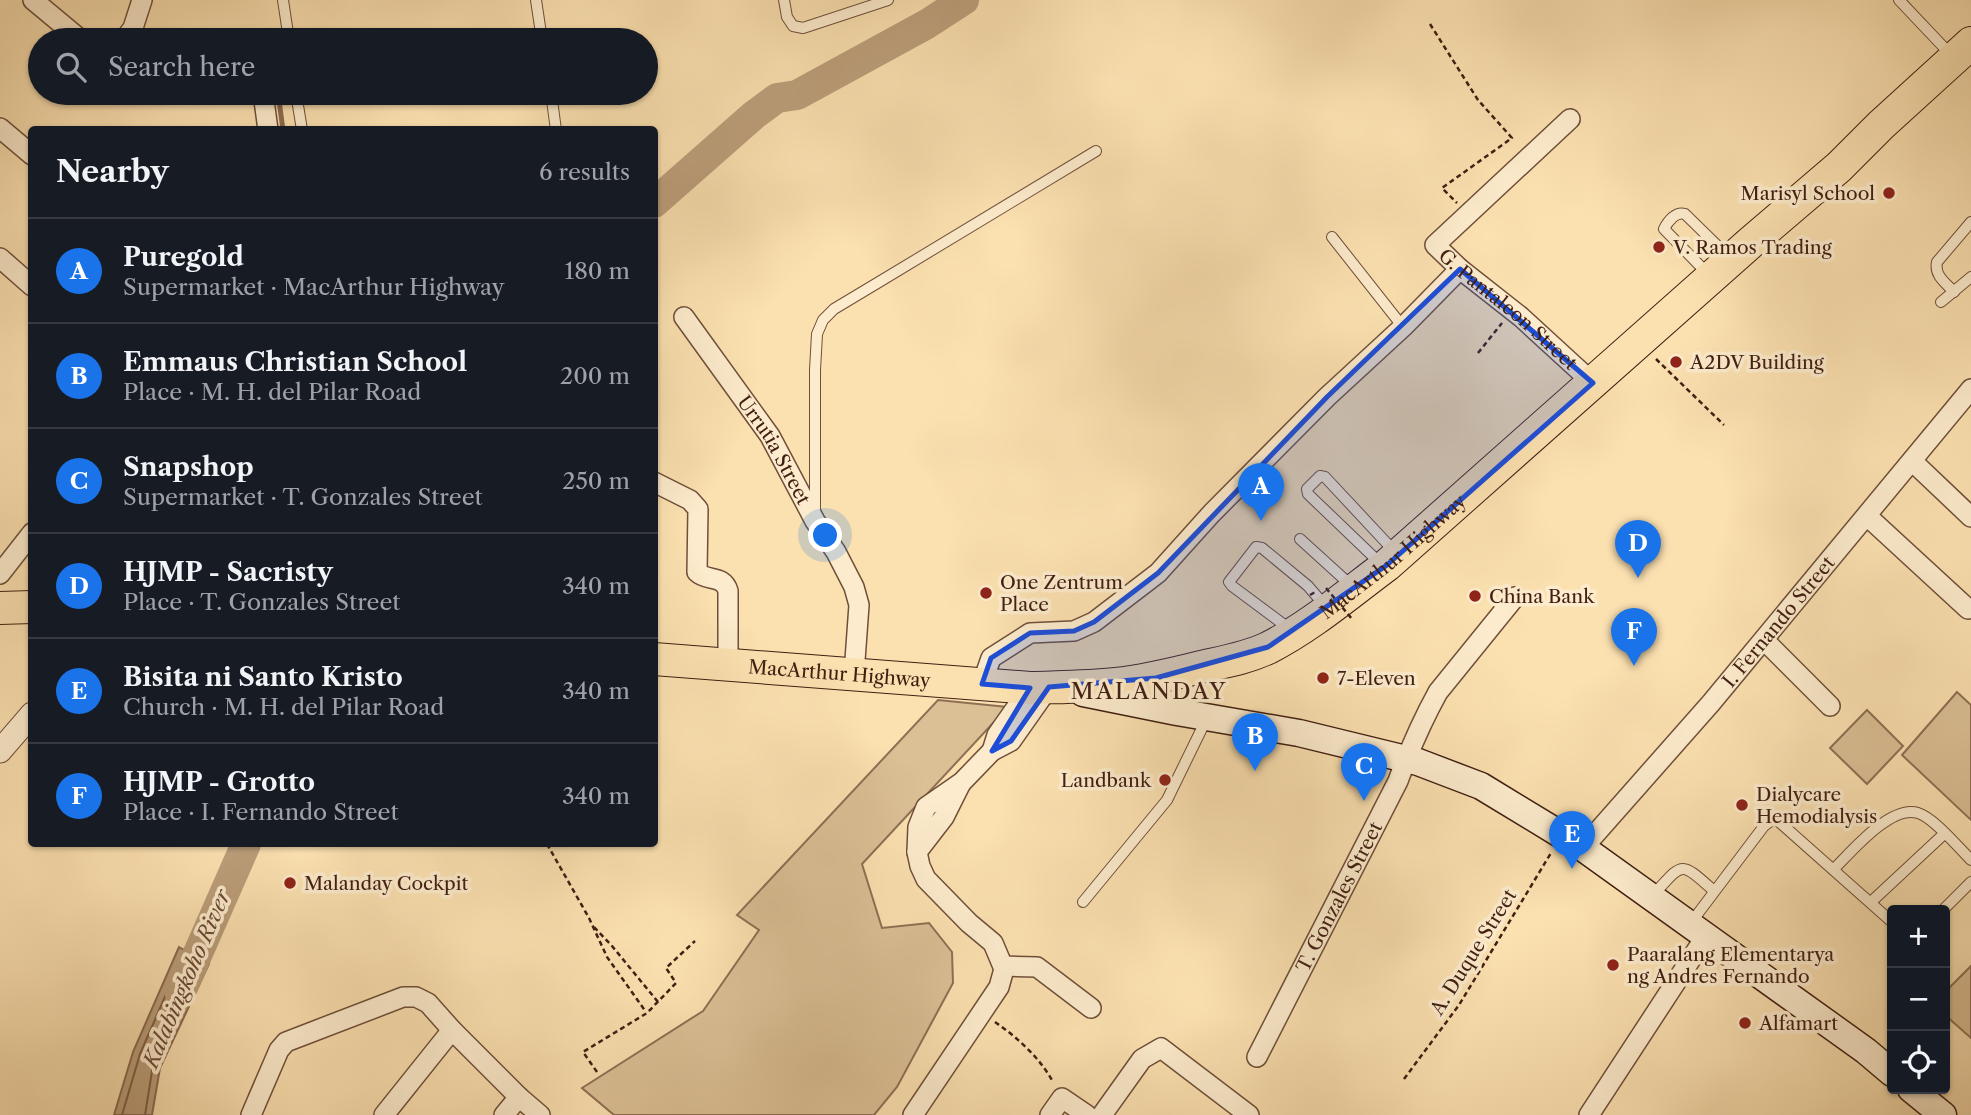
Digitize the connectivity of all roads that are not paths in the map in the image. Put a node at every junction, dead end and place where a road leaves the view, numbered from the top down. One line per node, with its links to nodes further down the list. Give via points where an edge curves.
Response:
1 (33, 0): 8 (street)
2 (142, 0): 9 (street)
3 (283, 0): 10 (lane)
4 (536, 0): 11 (lane)
5 (784, 0): 6 (lane, via 793,26 803,28)
6 (888, 0)
7 (1899, 0): 12 (lane)
8 (67, 28)
9 (133, 28)
10 (287, 28)
11 (540, 28)
12 (1963, 51): 28 (highway, MacArthur Highway, via 1839,167)
13 (265, 105): 18 (street)
14 (298, 105): 19 (lane)
15 (553, 105): 20 (lane)
16 (1570, 119): 29 (street, G. Pantaleon Street, via 1435,245)
17 (0, 120): 22 (lane)
18 (267, 126)
19 (301, 126)
20 (555, 126)
21 (0, 128): 24 (street)
22 (28, 144)
23 (1096, 151): 42 (lane, via 834,309 823,320 817,334 815,370)
24 (28, 152)
25 (1971, 222): 32 (lane, via 1937,262 1938,275)
26 (1332, 237): 35 (lane)
27 (0, 258): 31 (street)
28 (1721, 268): 28 (lane, via 1685,214 1676,214 1664,229); 36 (highway, MacArthur Highway)
29 (1460, 270): 35 (street); 36 (street, G. Pantaleon Street, via 1521,317)
30 (1971, 277): 32 (lane)
31 (28, 282)
32 (1955, 292): 33 (lane)
33 (1941, 302)
34 (684, 317): 42 (street, Urrutia Street, via 770,436)
35 (1403, 327): 59 (street, via 1327,397 1158,573 1094,622 1074,631 1033,632 991,658)
36 (1593, 383): 45 (highway, MacArthur Highway)
37 (1971, 390): 38 (street, I. Fernando Street)
38 (1912, 461): 40 (street, I. Fernando Street); 41 (street)
39 (658, 484): 56 (street, via 698,509 697,572 726,585)
40 (1867, 516): 52 (street); 54 (street, I. Fernando Street)
41 (1971, 517)
42 (815, 521): 57 (street, Urrutia Street, via 836,552 859,605)
43 (28, 539): 46 (street)
44 (1300, 539): 47 (lane)
45 (1391, 561): 45 (lane, via 1325,477 1317,478 1308,494); 49 (highway, MacArthur Highway)
46 (0, 574)
47 (1344, 579)
48 (1515, 597): 66 (street, T. Gonzales Street, via 1438,692)
49 (1327, 600): 53 (highway, MacArthur Highway); 53 (lane, via 1256,547 1229,582)
50 (28, 607): 51 (highway)
51 (0, 608)
52 (1968, 608)
53 (1293, 633): 58 (highway, MacArthur Highway, via 1259,651)
54 (1764, 640): 61 (street); 68 (street, I. Fernando Street, via 1711,703)
55 (658, 659): 56 (highway, MacArthur Highway)
56 (728, 666): 57 (highway, MacArthur Highway)
57 (854, 674): 59 (highway, MacArthur Highway)
58 (1156, 678): 60 (highway, MacArthur Highway); 62 (main road, via 1164,698)
59 (982, 684): 60 (highway, MacArthur Highway)
60 (1045, 687): 62 (main road); 79 (street, via 997,735 992,751 962,782 944,817 917,852 926,879 993,943)
61 (1830, 706)
62 (1177, 712): 63 (main road)
63 (1208, 717): 66 (main road); 74 (lane, via 1167,800)
64 (28, 718): 65 (street)
65 (5, 740)
66 (1406, 759): 68 (main road, via 1481,786); 82 (street, T. Gonzales Street)
67 (1944, 834): 69 (lane); 70 (lane, via 1919,813 1899,814 1879,826); 75 (lane)
68 (1572, 842): 73 (main road)
69 (1971, 860)
70 (1834, 869): 72 (lane, via 1773,819); 75 (lane)
71 (1971, 882): 76 (lane)
72 (1714, 891): 73 (lane, via 1682,868); 78 (lane)
73 (1651, 896): 78 (main road)
74 (1083, 902)
75 (1871, 902): 77 (lane)
76 (1948, 905)
77 (1887, 917)
78 (1698, 930): 83 (main road); 95 (street)
79 (1003, 966): 80 (street, via 1037,967); 90 (street, via 999,987)
80 (1091, 1008)
81 (452, 1030): 85 (street); 86 (street, via 428,1003 403,997 295,1038 279,1050); 87 (street)
82 (1257, 1058)
83 (1887, 1069)
84 (1917, 1094): 96 (main road)
85 (519, 1097): 88 (street); 89 (street)
86 (251, 1115)
87 (384, 1115)
88 (504, 1115)
89 (540, 1115)
90 (913, 1115)
91 (1050, 1115): 92 (street, via 1062,1098)
92 (1087, 1115)
93 (1102, 1115): 94 (street, via 1142,1059 1161,1048)
94 (1249, 1115)
95 (1589, 1115)
96 (1942, 1115)

